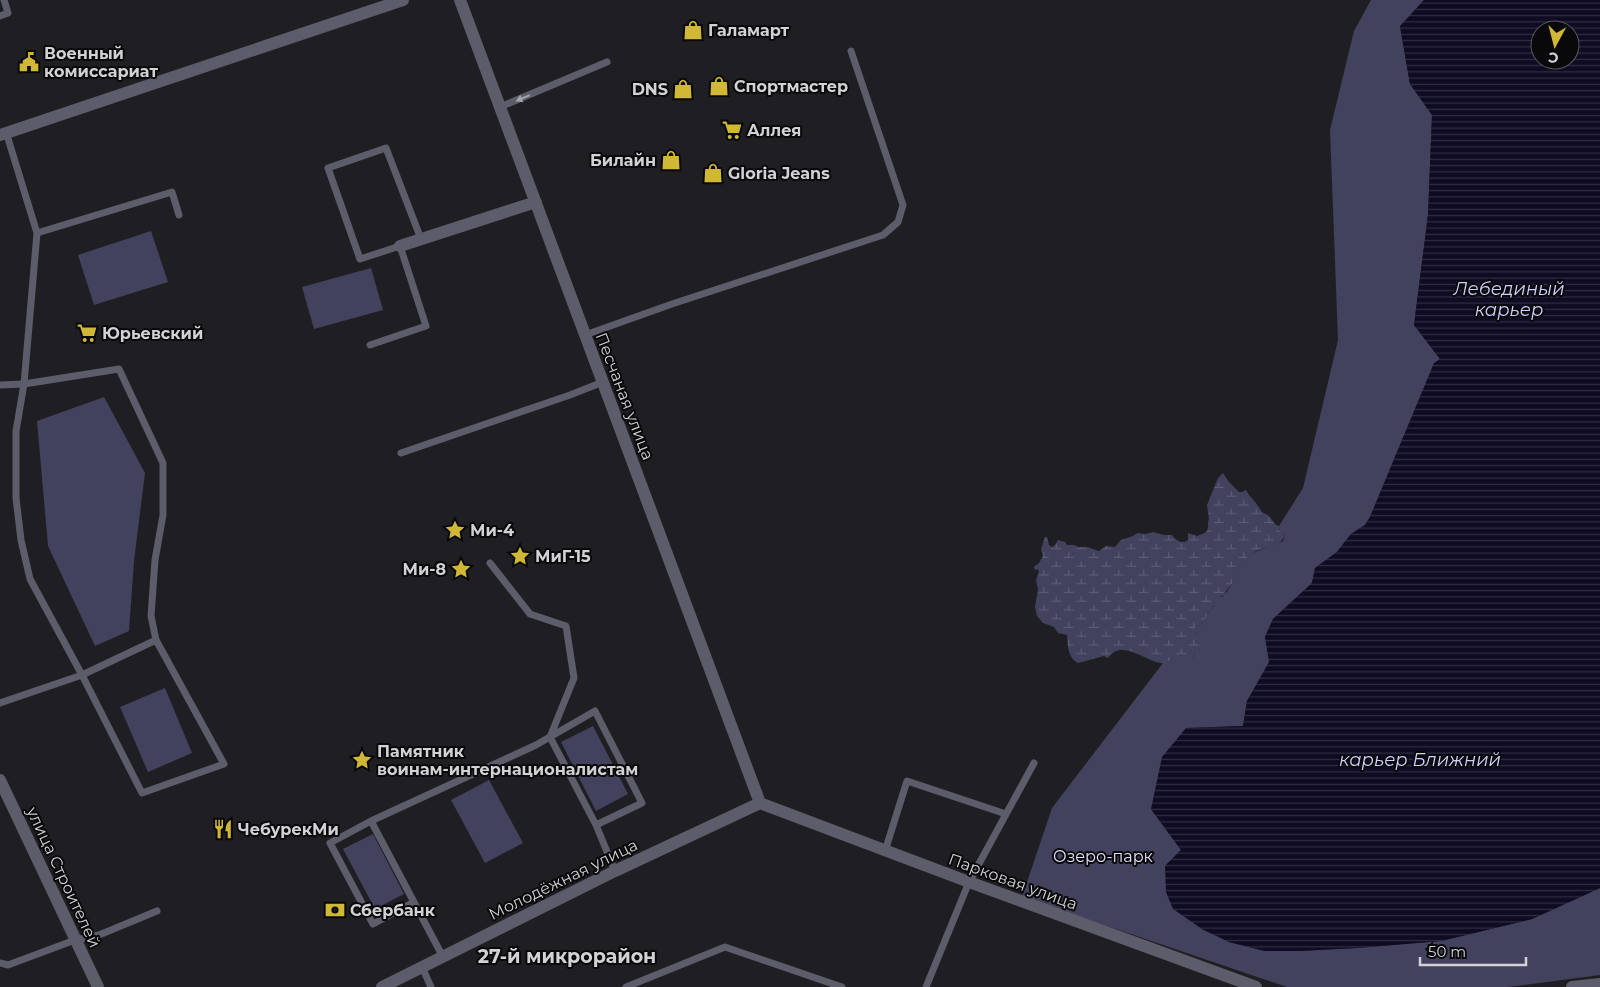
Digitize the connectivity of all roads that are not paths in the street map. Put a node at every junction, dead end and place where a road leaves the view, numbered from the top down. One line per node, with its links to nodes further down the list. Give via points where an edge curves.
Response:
1 (4, 0): 4 (lane, via 8,13)
2 (403, 0): 8 (street)
3 (460, 0): 7 (street, Песчаная улица)
4 (0, 16)
5 (851, 51): 14 (lane, via 903,205 898,222 883,235)
6 (607, 62): 7 (lane, one-way to 7)
7 (500, 107): 9 (street, Песчаная улица)
8 (3, 134): 11 (lane)
9 (536, 202): 12 (street); 14 (street, Песчаная улица)
10 (179, 214): 11 (lane, via 172,192)
11 (37, 233): 17 (lane)
12 (421, 239): 13 (street); 13 (lane, via 386,148 328,168 360,259)
13 (400, 246): 15 (lane, via 426,326)
14 (585, 335): 16 (street, Песчаная улица)
15 (370, 345)
16 (603, 382): 19 (lane); 27 (street, Песчаная улица)
17 (24, 384): 18 (lane); 21 (lane, via 119,369 163,463 163,515 155,560 151,616); 22 (lane, via 16,431 16,498 21,540 30,579)
18 (0, 385)
19 (401, 453)
20 (490, 563): 24 (lane, via 530,614 566,626 574,678)
21 (156, 640): 22 (lane); 22 (lane, via 224,764 142,793)
22 (82, 675): 23 (lane)
23 (0, 703)
24 (550, 737): 29 (lane); 30 (lane); 30 (lane, via 596,711 642,803)
25 (1034, 763): 28 (lane)
26 (0, 780): 36 (street, улица Строителей)
27 (760, 803): 31 (street, Парковая улица); 32 (street, Молодёжная улица)
28 (1006, 814): 31 (lane, via 907,781); 33 (lane)
29 (371, 821): 34 (lane); 34 (lane, via 330,842 373,924)
30 (596, 825): 32 (lane)
31 (885, 851): 33 (street, Парковая улица)
32 (615, 871): 37 (street, Молодёжная улица)
33 (969, 882): 46 (lane); 47 (street, Парковая улица)
34 (414, 902): 37 (lane)
35 (158, 911): 36 (lane, via 99,935)
36 (75, 940): 38 (lane, via 8,965); 42 (street, улица Строителей)
37 (443, 957): 39 (street, Молодёжная улица)
38 (0, 963)
39 (422, 967): 43 (street, Молодёжная улица); 44 (lane)
40 (1600, 984): 48 (street)
41 (631, 986): 45 (lane, via 725,947)
42 (98, 987)
43 (382, 987)
44 (431, 987)
45 (842, 987)
46 (926, 987)
47 (1256, 987)
48 (1572, 987)

